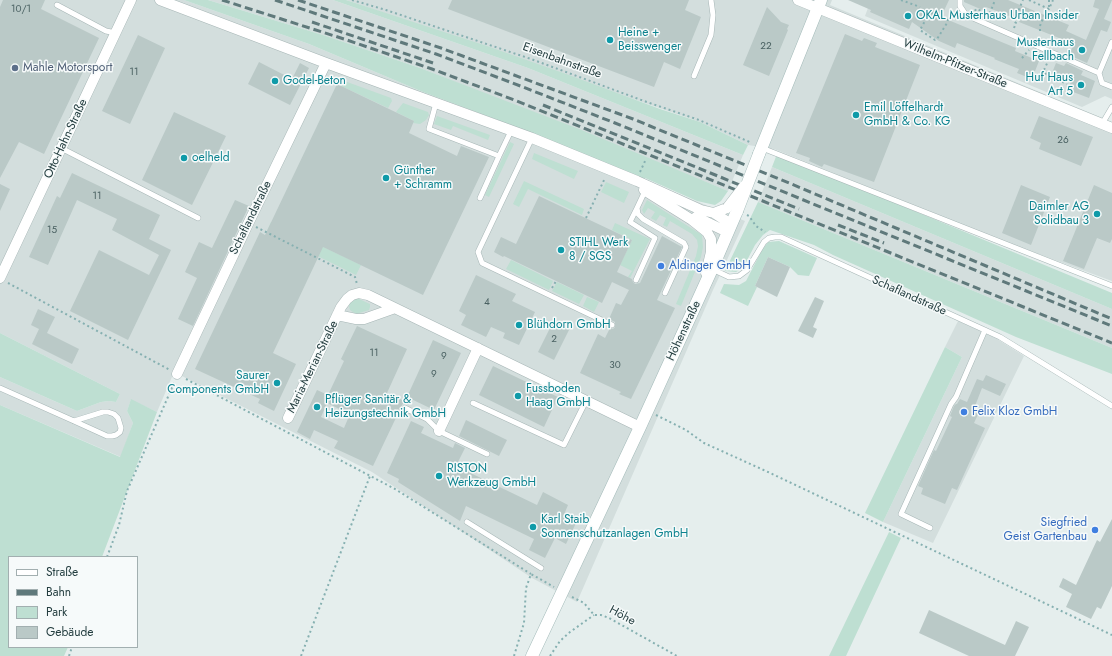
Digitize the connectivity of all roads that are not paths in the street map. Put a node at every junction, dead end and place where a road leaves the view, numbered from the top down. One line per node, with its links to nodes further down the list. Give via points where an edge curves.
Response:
1 (131, 0): 8 (street, Otto-Hahn-Straße)
2 (160, 0): 10 (street)
3 (711, 0): 12 (lane, via 711,35)
4 (798, 0): 6 (street, Wilhelm-Pfitzer-Straße)
5 (960, 0): 11 (lane, via 960,6 966,15)
6 (819, 4): 16 (street, Wilhelm-Pfitzer-Straße); 21 (main road, Höhenstraße)
7 (57, 5): 8 (lane, via 106,31)
8 (116, 33): 20 (street, Otto-Hahn-Straße)
9 (1112, 42): 11 (lane)
10 (326, 63): 14 (street); 42 (street, Schaflandstraße)
11 (1099, 74): 13 (lane, via 1102,84)
12 (694, 76)
13 (1112, 87)
14 (436, 102): 18 (street); 22 (lane, via 429,129)
15 (1112, 107): 16 (lane)
16 (1102, 124): 17 (street, Wilhelm-Pfitzer-Straße)
17 (1112, 128)
18 (511, 131): 19 (street); 22 (lane)
19 (532, 138): 23 (street); 39 (lane, via 478,252 482,263)
20 (62, 148): 29 (lane); 32 (street, Otto-Hahn-Straße)
21 (760, 151): 27 (main road, Höhenstraße, bridge, via 749,180); 34 (lane)
22 (499, 156): 25 (lane)
23 (607, 170): 24 (street); 28 (street, via 701,210)
24 (647, 192): 26 (lane); 30 (street, via 715,227 721,229); 36 (street, via 692,220 707,232 711,239 712,252)
25 (480, 198)
26 (637, 208): 33 (lane, via 630,222 655,238); 35 (lane, via 642,219 684,243 686,247)
27 (732, 209): 28 (street); 30 (main road, Höhenstraße)
28 (714, 213): 30 (street)
29 (198, 218)
30 (731, 224): 31 (main road, Höhenstraße)
31 (712, 270): 36 (main road, Höhenstraße); 40 (lane, Schaflandstraße, via 729,277 740,276 747,270 764,242 775,236)
32 (3, 280)
33 (636, 280)
34 (1112, 286)
35 (665, 293)
36 (700, 295): 50 (main road, Höhenstraße)
37 (395, 308): 38 (street, Maria-Merian-Straße, via 356,320); 38 (street, Maria-Merian-Straße, via 359,293 347,299); 41 (street)
38 (337, 315): 48 (street, Maria-Merian-Straße)
39 (612, 325)
40 (985, 330): 46 (lane, Schaflandstraße); 54 (lane, via 901,514)
41 (478, 348): 44 (street); 51 (street)
42 (177, 374)
43 (0, 388): 49 (lane)
44 (586, 401): 45 (lane, via 564,445); 50 (street)
45 (473, 403)
46 (1112, 406)
47 (405, 408): 51 (lane, via 427,419)
48 (288, 418)
49 (74, 421): 49 (lane, via 106,436 116,435 121,428 118,418 108,412)
50 (640, 427): 56 (main road, Höhenstraße)
51 (439, 431): 52 (lane)
52 (487, 454)
53 (467, 522): 55 (lane)
54 (930, 528)
55 (541, 568)
56 (532, 656)

